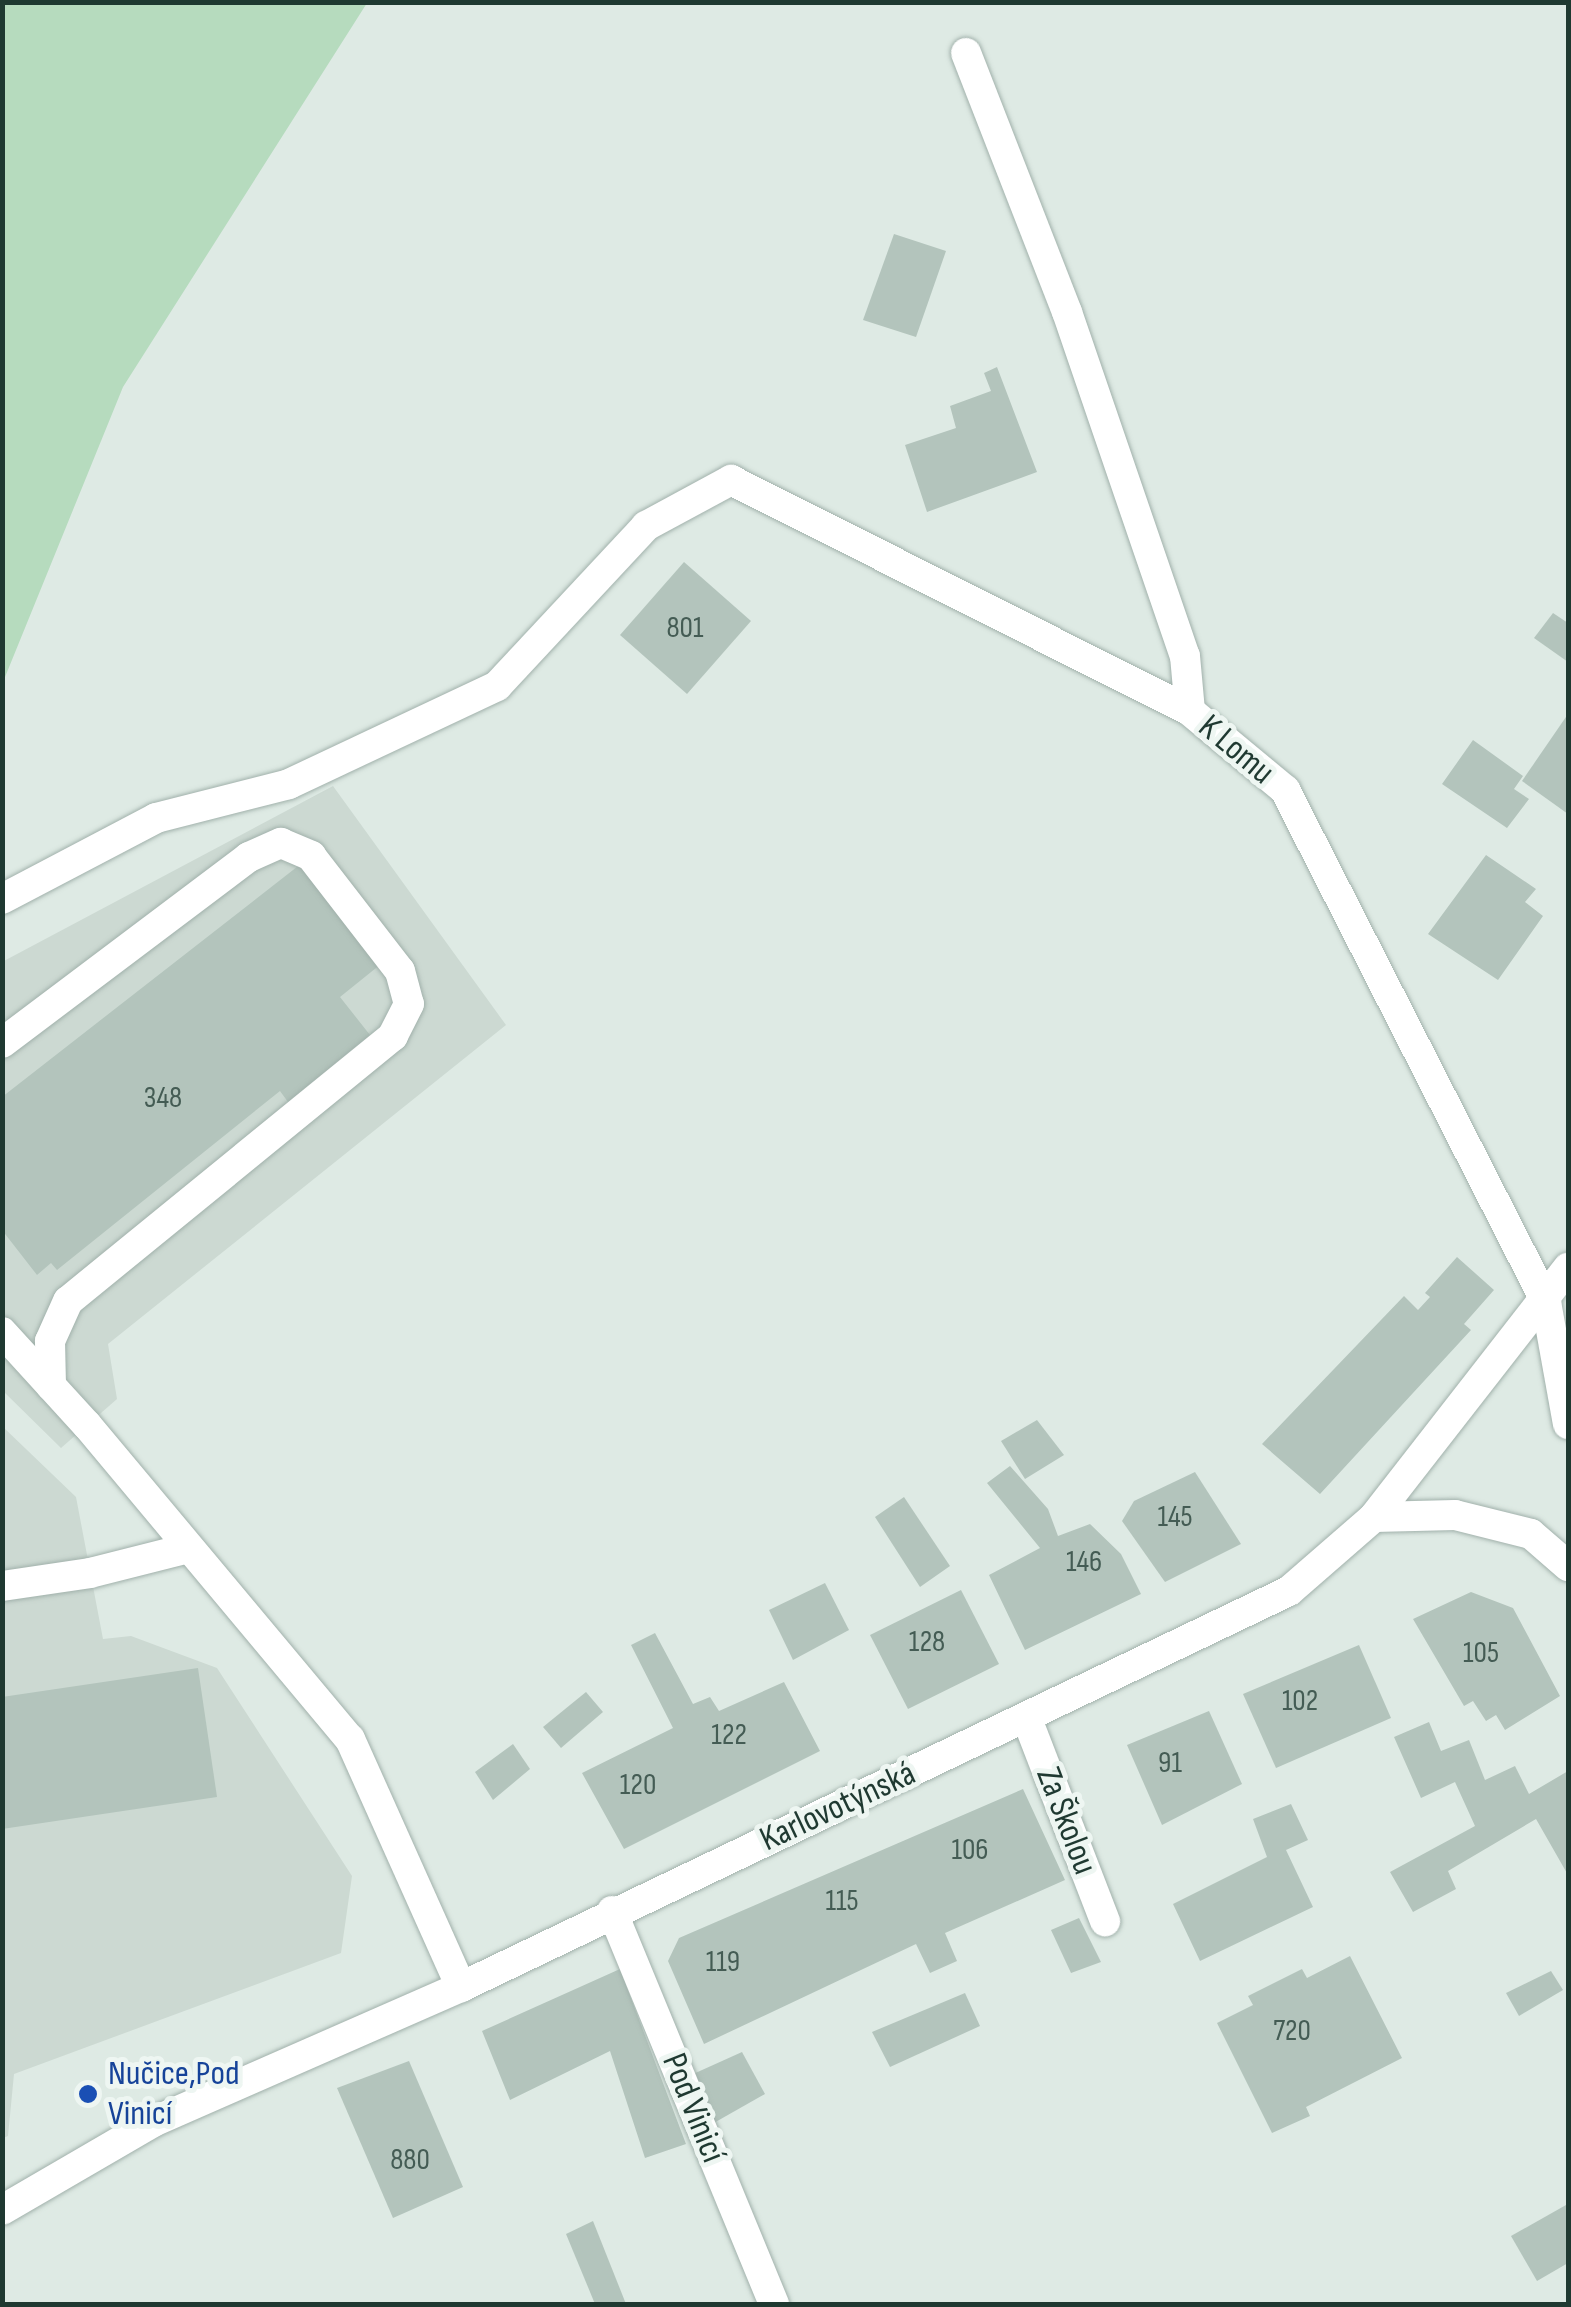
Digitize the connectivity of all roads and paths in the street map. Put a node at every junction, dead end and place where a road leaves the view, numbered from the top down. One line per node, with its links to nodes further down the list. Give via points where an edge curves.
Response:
1 (966, 53): 2 (street, K Lomu, via 1067,312 1179,638)
2 (1190, 711): 3 (street, via 731,480 646,526 497,686 289,784 156,818); 6 (street, K Lomu, via 1285,790)
3 (2, 900)
4 (2, 1043): 8 (street, via 249,857 281,843 311,856 400,971 410,1004 393,1036 68,1300 50,1341)
5 (1568, 1268): 6 (street, Karlovotýnská)
6 (1546, 1302): 9 (street, K Lomu); 10 (street, Karlovotýnská)
7 (2, 1332): 8 (street)
8 (51, 1386): 11 (street)
9 (1568, 1424)
10 (1374, 1517): 12 (street, via 1455,1515 1531,1534); 14 (street, Karlovotýnská, via 1289,1592)
11 (189, 1548): 13 (street, via 90,1574); 17 (street, via 350,1739)
12 (1568, 1566)
13 (2, 1586)
14 (1027, 1720): 15 (street, Karlovotýnská); 16 (street, Za Školou)
15 (612, 1911): 17 (street, Karlovotýnská); 19 (street, Pod Vinicí)
16 (1105, 1922)
17 (461, 1986): 18 (street, Karlovotýnská, via 153,2122)
18 (2, 2210)
19 (774, 2304)

